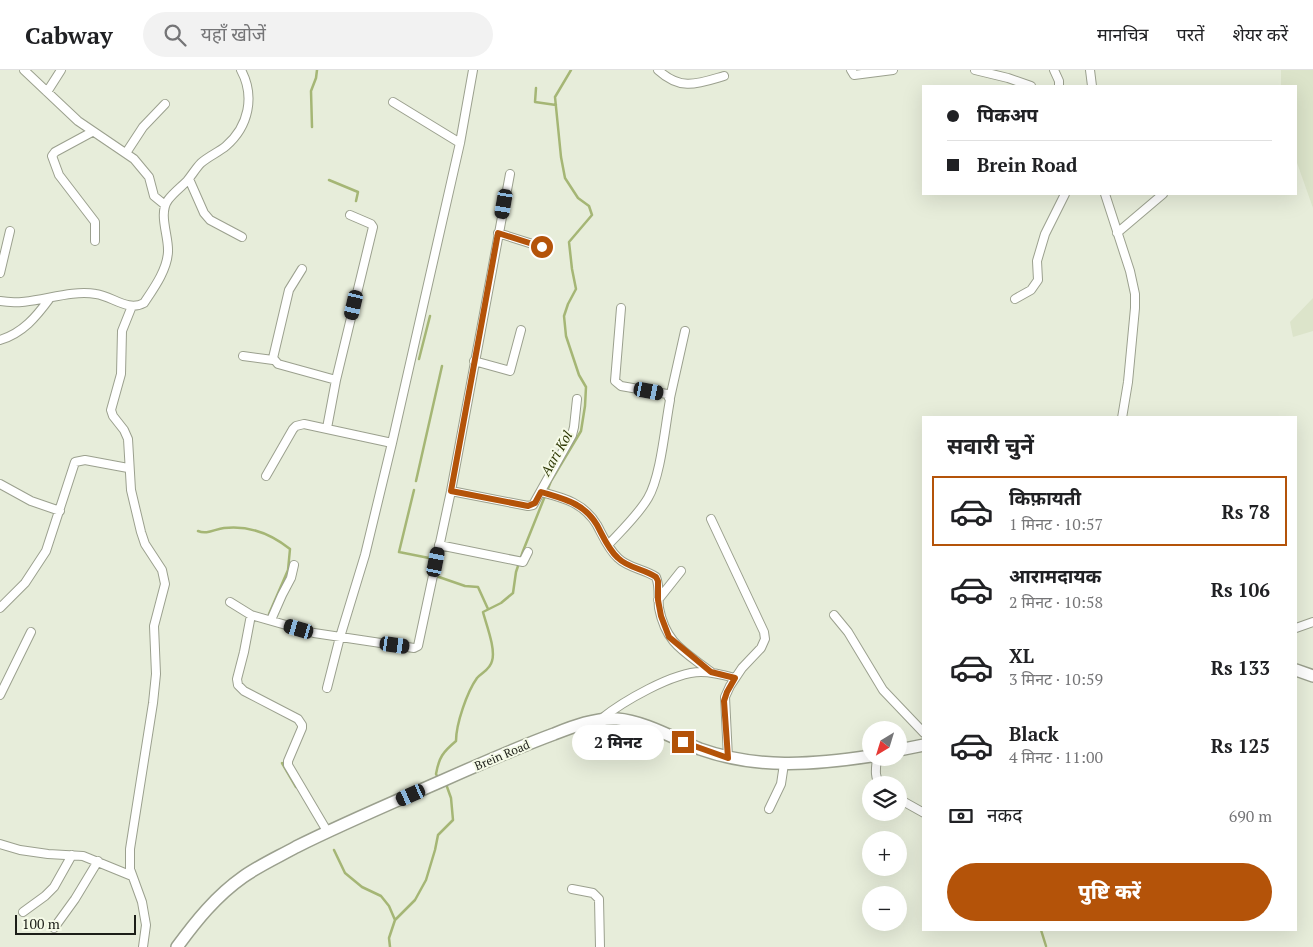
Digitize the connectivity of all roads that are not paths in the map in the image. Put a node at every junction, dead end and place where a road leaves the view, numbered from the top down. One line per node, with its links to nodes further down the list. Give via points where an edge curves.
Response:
1 (24, 70): 15 (street)
2 (62, 70): 15 (street)
3 (241, 70): 22 (street, via 249,95 243,126 228,145 202,162)
4 (473, 70): 19 (street)
5 (658, 70): 11 (street, via 672,81 684,84 699,84)
6 (893, 70): 10 (street)
7 (975, 70): 12 (street)
8 (1054, 70): 13 (street)
9 (1090, 70): 14 (street)
10 (852, 73)
11 (724, 76)
12 (1027, 85)
13 (1059, 85)
14 (1092, 85)
15 (47, 92): 18 (street)
16 (393, 102): 19 (street)
17 (165, 104): 20 (street, via 143,127)
18 (92, 132): 20 (street); 32 (street, via 52,156 59,175 95,222)
19 (460, 143): 52 (street)
20 (126, 153): 26 (street, via 146,171 154,196)
21 (510, 174): 29 (street)
22 (188, 179): 26 (street); 31 (street, via 204,214)
23 (1064, 195): 37 (street, via 1045,234 1038,261 1038,280 1031,290)
24 (1105, 195): 30 (street)
25 (1162, 195): 30 (street)
26 (165, 205): 39 (street, via 167,262 144,303)
27 (350, 215): 47 (street, via 373,227)
28 (10, 232): 35 (street)
29 (498, 233): 33 (street); 46 (street)
30 (1117, 234): 50 (street, via 1135,294)
31 (242, 237)
32 (95, 241)
33 (542, 247)
34 (302, 269): 45 (street, via 289,290)
35 (0, 273)
36 (50, 298): 38 (street, via 13,303); 39 (street, via 97,294); 43 (street, via 21,330)
37 (1015, 299)
38 (0, 301)
39 (132, 306): 53 (street, via 122,331 121,374 111,407 128,439)
40 (622, 308): 48 (street, via 615,381 621,386)
41 (521, 330): 46 (street, via 510,372)
42 (685, 331): 48 (street)
43 (0, 340)
44 (243, 356): 45 (street)
45 (273, 360): 47 (street)
46 (474, 361): 56 (street)
47 (336, 380): 51 (street)
48 (670, 398): 61 (street, via 658,467 649,497)
49 (577, 399): 57 (street, via 572,435)
50 (1122, 416)
51 (327, 428): 52 (street); 54 (street, via 304,424 296,426)
52 (392, 443): 74 (street, via 365,555)
53 (128, 468): 58 (street, via 78,460); 95 (street, via 141,532 162,570 165,584 154,626 155,687 130,849)
54 (266, 476)
55 (0, 484): 58 (street)
56 (451, 491): 57 (street, via 528,506 535,503); 60 (street)
57 (542, 492): 61 (street, via 584,508)
58 (60, 511): 67 (street, via 50,540 32,574)
59 (711, 519): 78 (street, via 765,635 761,648)
60 (439, 545): 62 (street, via 523,562); 74 (street, via 418,646)
61 (608, 545): 65 (street, via 622,562 656,577)
62 (528, 552)
63 (294, 565): 70 (street)
64 (681, 571): 65 (street)
65 (658, 600): 76 (street, via 669,637)
66 (230, 602): 68 (street)
67 (0, 608)
68 (251, 614): 70 (street); 91 (street, via 238,685 301,723 288,766)
69 (834, 615): 82 (street, via 883,690)
70 (270, 620): 74 (street)
71 (1313, 622): 72 (street)
72 (1297, 628)
73 (31, 632): 80 (street)
74 (340, 638): 79 (street)
75 (1297, 670): 77 (street)
76 (711, 672): 78 (street); 81 (street, via 698,671 670,680 638,694)
77 (1313, 676)
78 (735, 678): 86 (street, via 724,701)
79 (328, 688)
80 (0, 695)
81 (601, 719): 86 (street, Brein Road, via 630,722); 91 (street, Brein Road, via 535,741)
82 (922, 731)
83 (922, 745): 84 (street)
84 (908, 748)
85 (862, 757): 87 (street, Brein Road)
86 (728, 758): 87 (street, Brein Road)
87 (784, 764): 89 (street, via 781,784)
88 (907, 804): 90 (street)
89 (769, 809)
90 (922, 812)
91 (327, 832): 100 (street, Brein Road, via 262,865 221,894 196,920)
92 (0, 844): 93 (street, via 48,854)
93 (72, 854): 94 (street); 97 (street, via 54,887)
94 (98, 861): 95 (street); 98 (street)
95 (132, 876): 99 (street, via 146,924)
96 (572, 889): 101 (street, via 598,896)
97 (23, 912)
98 (54, 928)
99 (143, 947)
100 (177, 947)
101 (600, 947)

